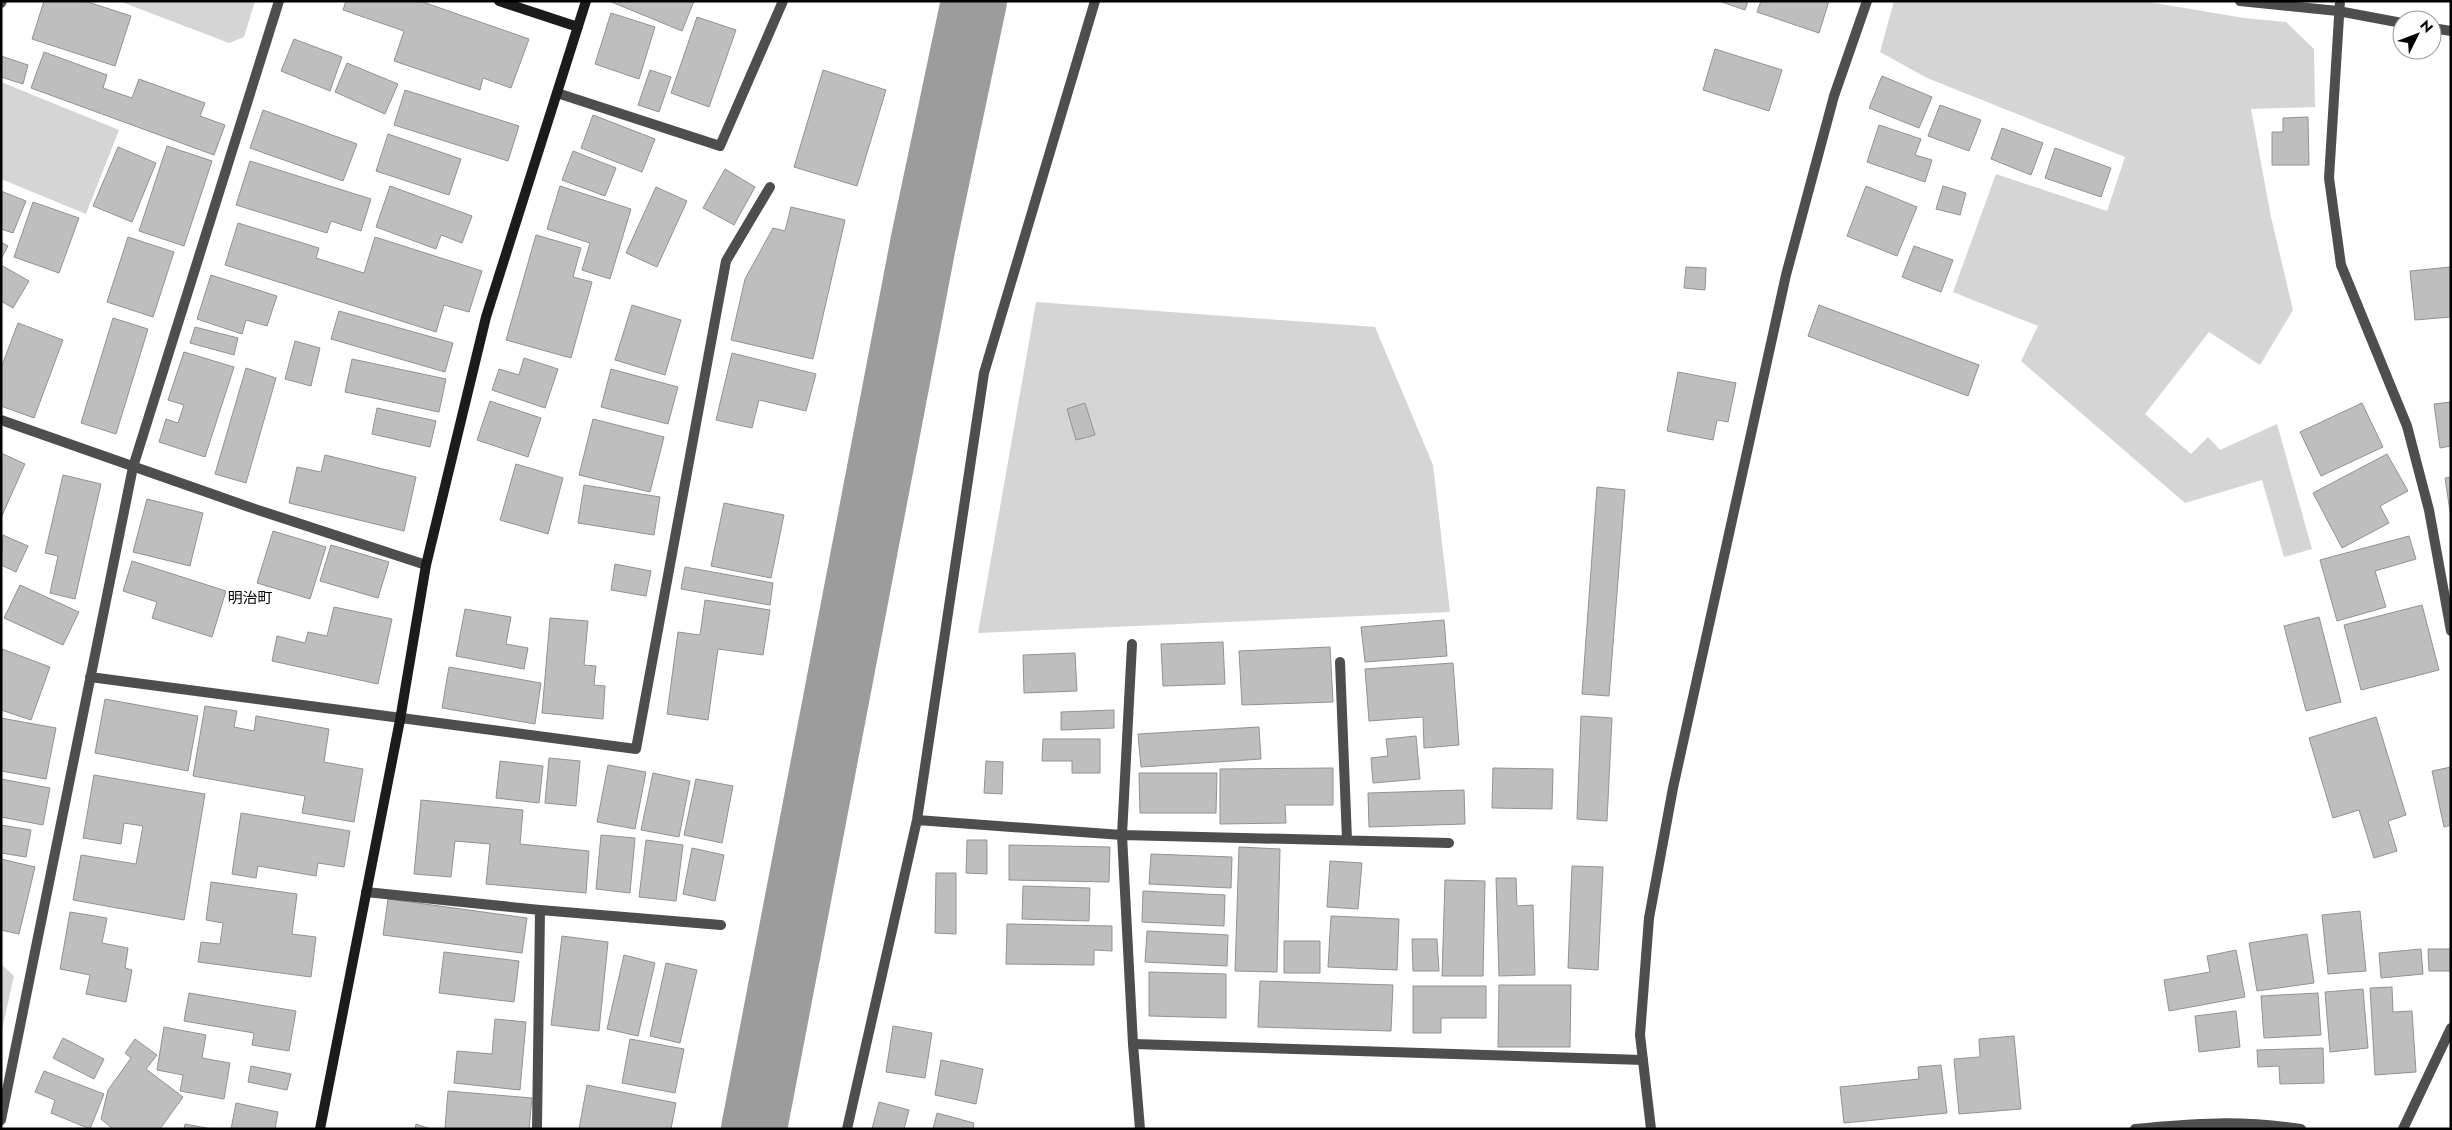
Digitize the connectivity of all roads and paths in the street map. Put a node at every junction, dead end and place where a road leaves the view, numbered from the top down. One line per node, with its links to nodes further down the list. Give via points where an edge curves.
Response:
1 (279, 1): 14 (street)
2 (499, 1): 10 (street)
3 (586, 1): 10 (street)
4 (783, 1): 11 (street, via 720,146)
5 (1095, 1): 21 (street, via 984,373)
6 (1867, 1): 30 (street, via 1834,96 1786,275 1673,788 1649,918 1640,1035)
7 (2240, 1): 8 (street)
8 (2339, 6): 9 (street); 16 (street, via 2329,178 2341,265 2407,426 2429,510)
9 (2392, 20)
10 (578, 27): 11 (street)
11 (557, 93): 15 (street, via 486,317)
12 (770, 187): 20 (street, via 726,261 636,749)
13 (1, 420): 14 (street)
14 (133, 467): 15 (street); 19 (street)
15 (426, 565): 20 (street)
16 (2451, 631)
17 (1132, 644): 22 (street)
18 (1340, 662): 23 (street)
19 (90, 677): 20 (street); 31 (street)
20 (400, 720): 25 (street)
21 (917, 820): 22 (street); 34 (street)
22 (1122, 835): 23 (street); 29 (street)
23 (1348, 840): 24 (street)
24 (1449, 842)
25 (366, 892): 26 (street); 32 (street)
26 (540, 910): 27 (street); 33 (street)
27 (721, 925)
28 (2451, 1028): 39 (street)
29 (1132, 1044): 30 (street); 35 (street)
30 (1643, 1060): 36 (street)
31 (1, 1120)
32 (320, 1129)
33 (537, 1129)
34 (847, 1129)
35 (1140, 1129)
36 (1651, 1129)
37 (2135, 1129): 38 (street, via 2192,1123 2260,1122)
38 (2301, 1129)
39 (2403, 1129)

